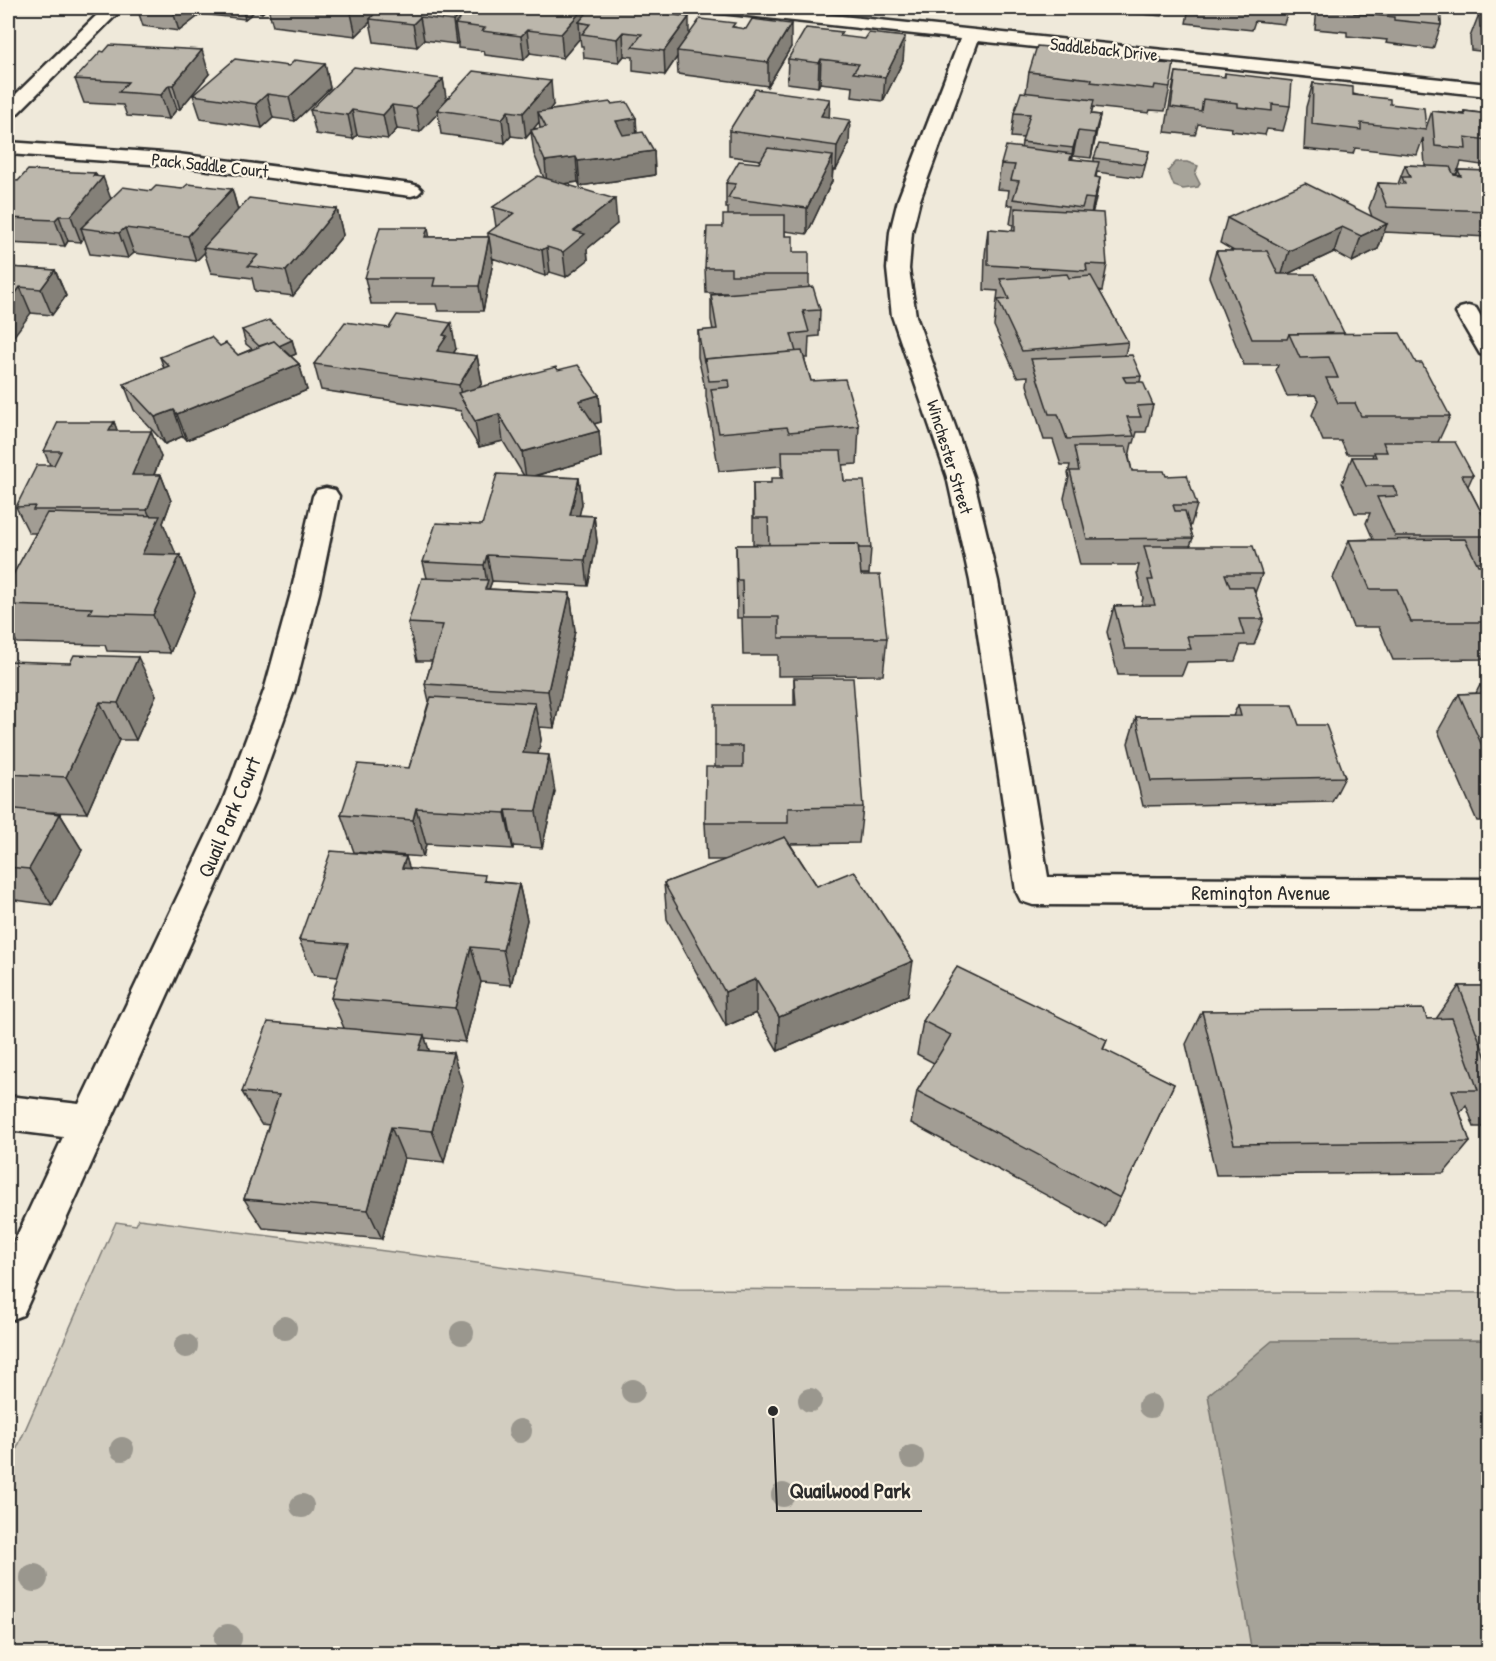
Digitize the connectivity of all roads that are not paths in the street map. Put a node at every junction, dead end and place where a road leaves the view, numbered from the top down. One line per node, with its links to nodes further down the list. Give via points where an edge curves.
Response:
1 (114, 8): 5 (street)
2 (720, 8): 3 (street, Saddleback Drive)
3 (971, 34): 4 (street, Saddleback Drive); 11 (street, Winchester Street, via 909,200 898,269 904,316 960,477 984,581)
4 (1488, 90)
5 (8, 112)
6 (8, 148): 7 (street, Pack Saddle Court, via 178,160)
7 (411, 190)
8 (1468, 313): 9 (street)
9 (1488, 349)
10 (326, 496): 14 (street, Quail Park Court, via 279,691 238,803)
11 (1033, 891): 12 (street, Remington Avenue)
12 (1488, 892)
13 (8, 1113): 14 (street)
14 (90, 1124): 15 (street, Quail Park Court)
15 (8, 1300)

